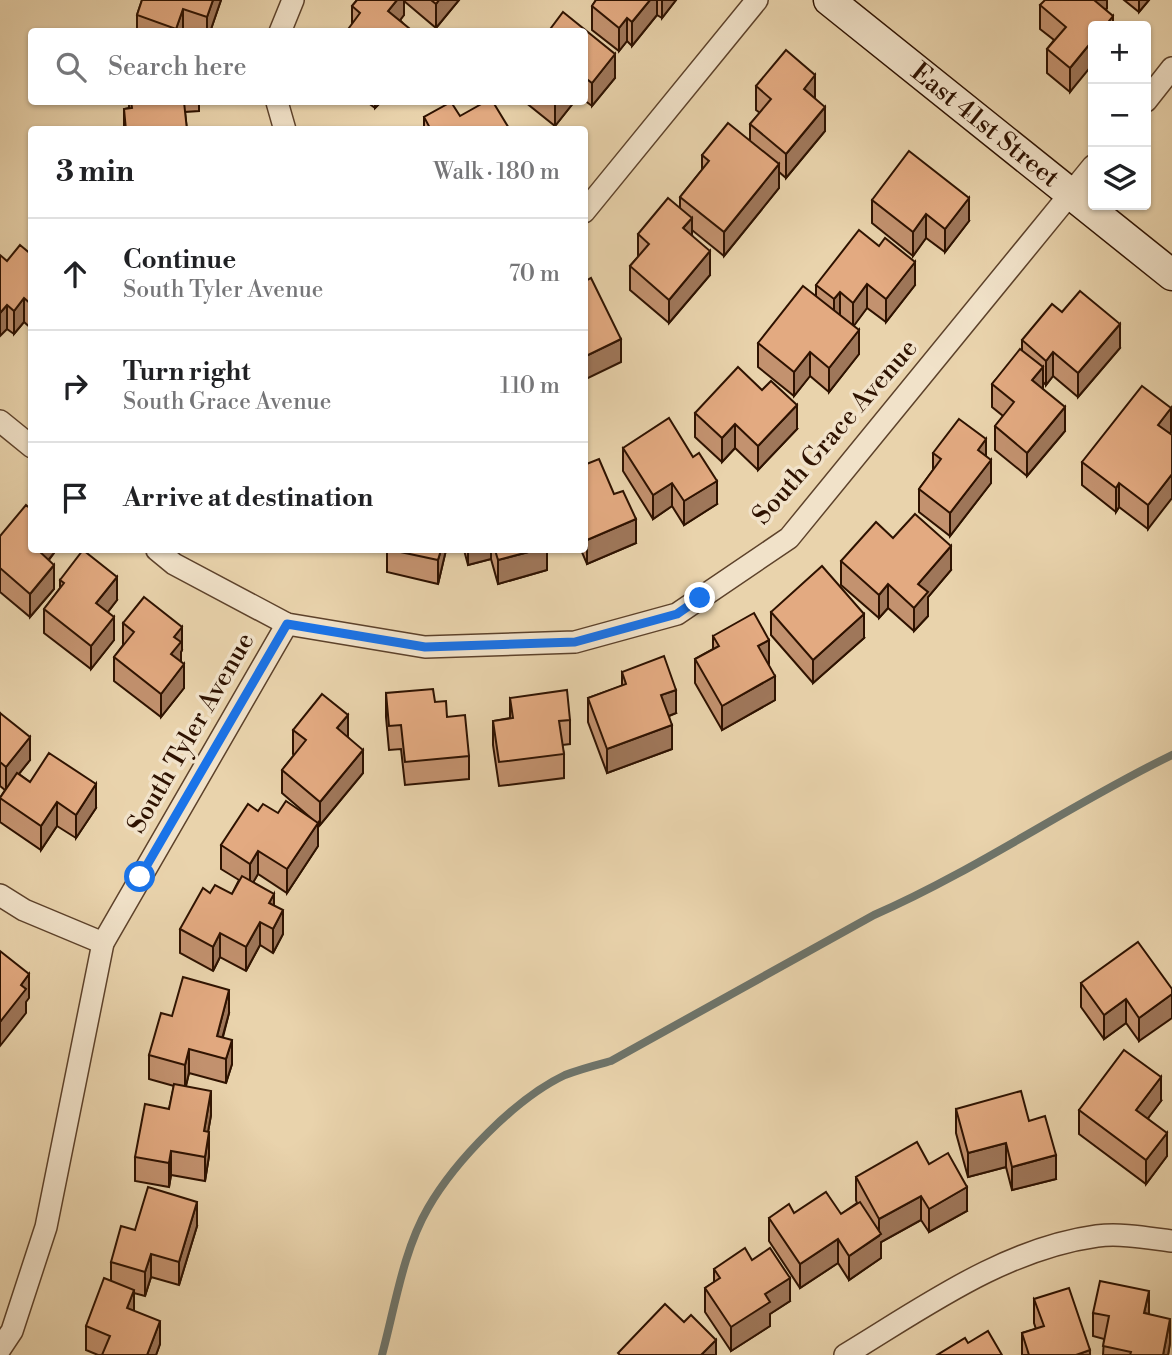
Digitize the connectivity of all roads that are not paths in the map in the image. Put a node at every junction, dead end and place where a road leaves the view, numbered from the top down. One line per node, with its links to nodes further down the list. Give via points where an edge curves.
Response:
1 (293, 0): 4 (street)
2 (757, 0): 11 (street)
3 (829, 0): 10 (street, East 41st Street)
4 (282, 28)
5 (1172, 68): 6 (street)
6 (1151, 95)
7 (278, 105): 8 (street)
8 (284, 126)
9 (1088, 172): 10 (street, South Grace Avenue)
10 (1070, 194): 12 (street, East 41st Street); 16 (street, South Grace Avenue, via 789,538 677,614 575,642 425,647)
11 (588, 207)
12 (1172, 275)
13 (0, 421): 14 (street)
14 (28, 444)
15 (161, 553): 16 (street, South Grace Avenue)
16 (287, 624): 18 (street, South Tyler Avenue)
17 (0, 895): 18 (street)
18 (103, 943): 20 (street, South Tyler Avenue, via 46,1227 12,1331)
19 (1172, 1241): 21 (street, via 1098,1236 1044,1249 980,1274)
20 (0, 1349)
21 (845, 1355)

